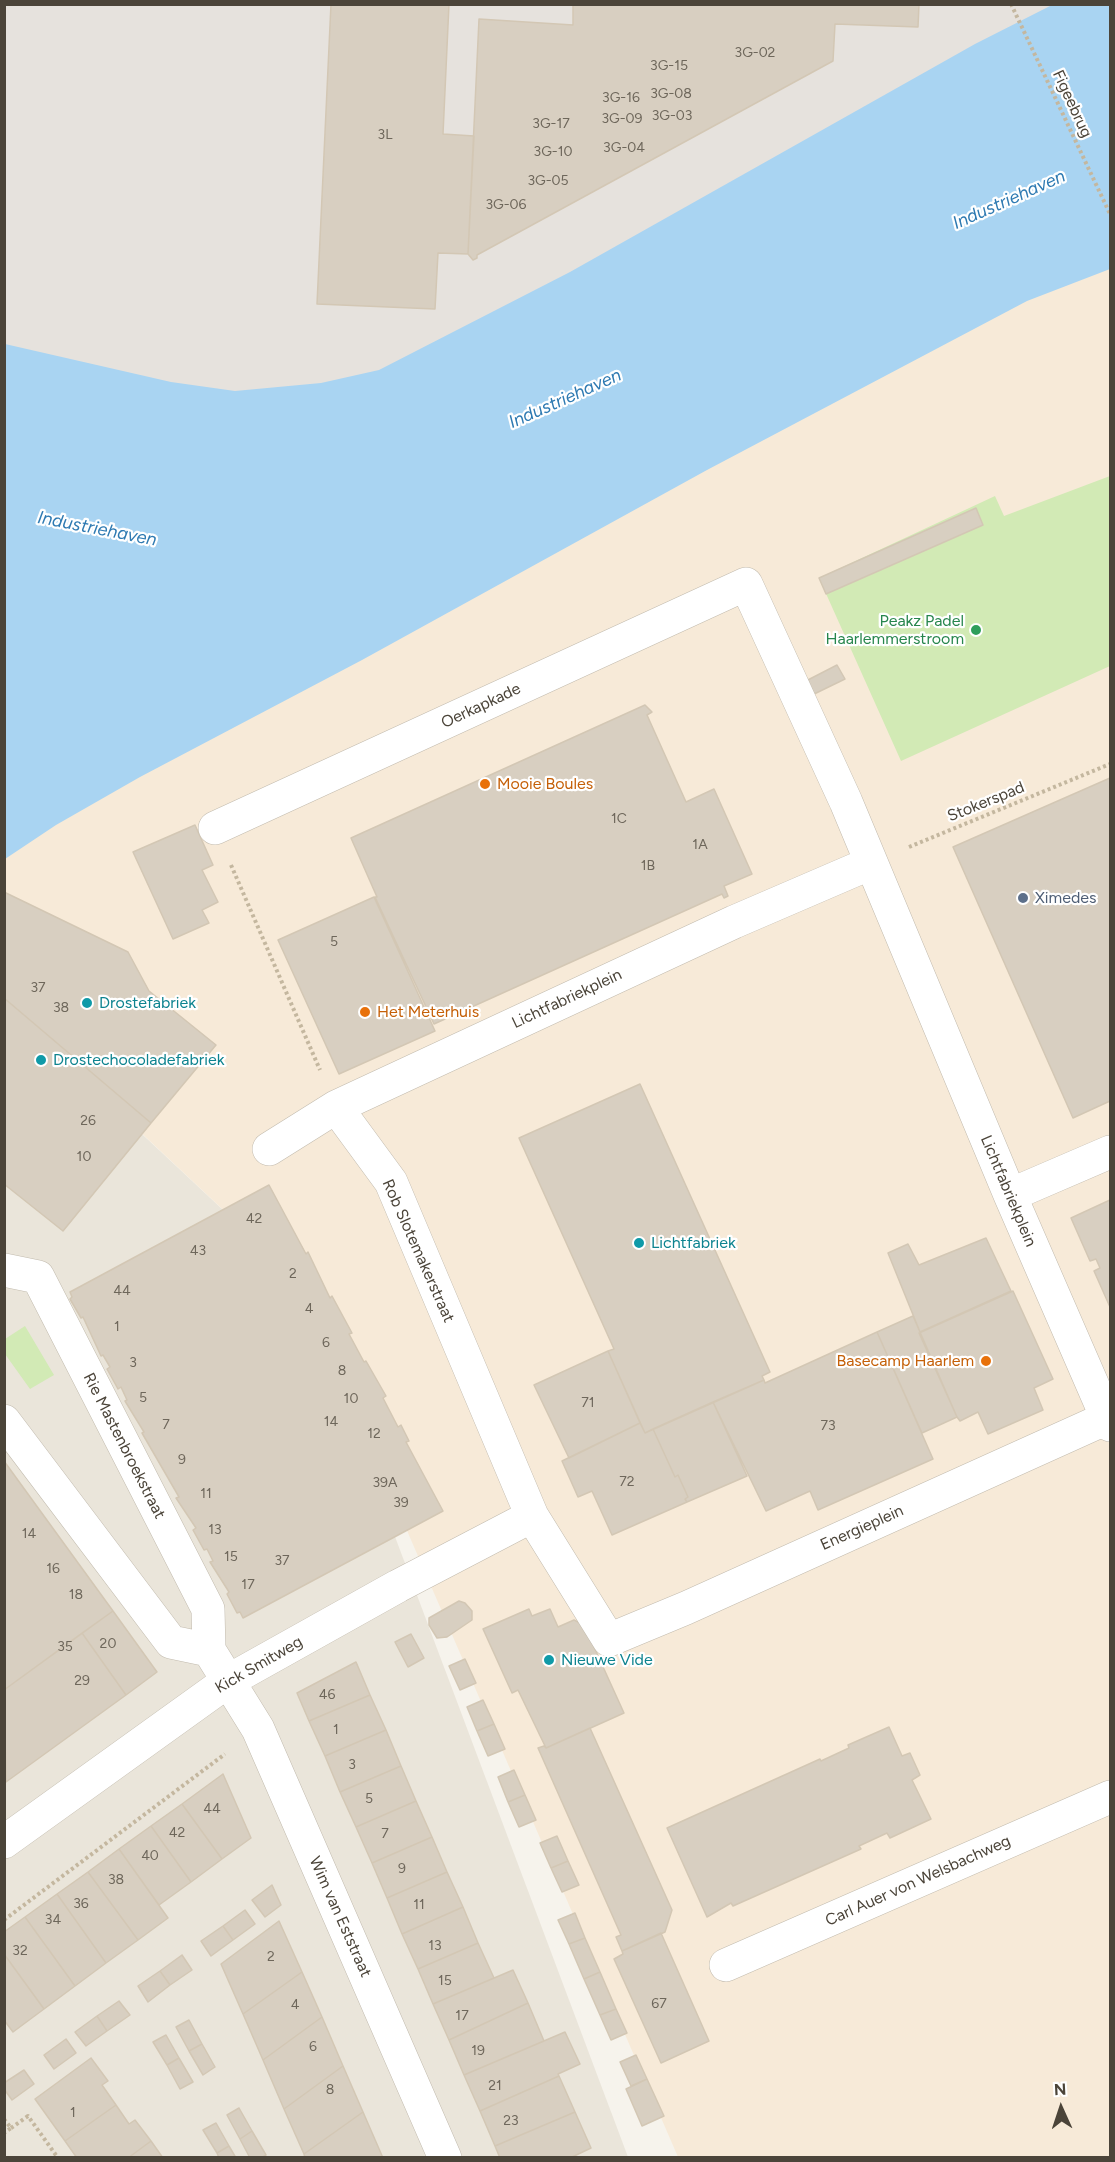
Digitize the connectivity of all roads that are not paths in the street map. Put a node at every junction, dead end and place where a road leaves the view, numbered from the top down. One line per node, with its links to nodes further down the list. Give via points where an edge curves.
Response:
1 (746, 584): 2 (street, Oerkapkade); 3 (street, Lichtfabriekplein)
2 (215, 828)
3 (871, 863): 4 (street, Lichtfabriekplein, via 734,922); 7 (street, Lichtfabriekplein)
4 (336, 1107): 5 (street, Lichtfabriekplein); 11 (street, Rob Slotemakerstraat, via 391,1182)
5 (269, 1149)
6 (1110, 1152): 7 (street)
7 (1010, 1195): 10 (street, Lichtfabriekplein)
8 (4, 1270): 13 (street, Rie Mastenbroekstraat, via 38,1276 208,1609)
9 (4, 1421): 13 (street, via 171,1642)
10 (1109, 1422): 12 (street, Energieplein)
11 (532, 1516): 12 (street, Rob Slotemakerstraat); 14 (street, Kick Smitweg)
12 (609, 1640)
13 (210, 1650): 14 (street, Rie Mastenbroekstraat)
14 (228, 1681): 16 (street, Kick Smitweg); 18 (street, Wim van Eststraat, via 258,1729)
15 (1110, 1797): 17 (street, Carl Auer von Welsbachweg)
16 (4, 1842)
17 (726, 1965)
18 (445, 2157)

